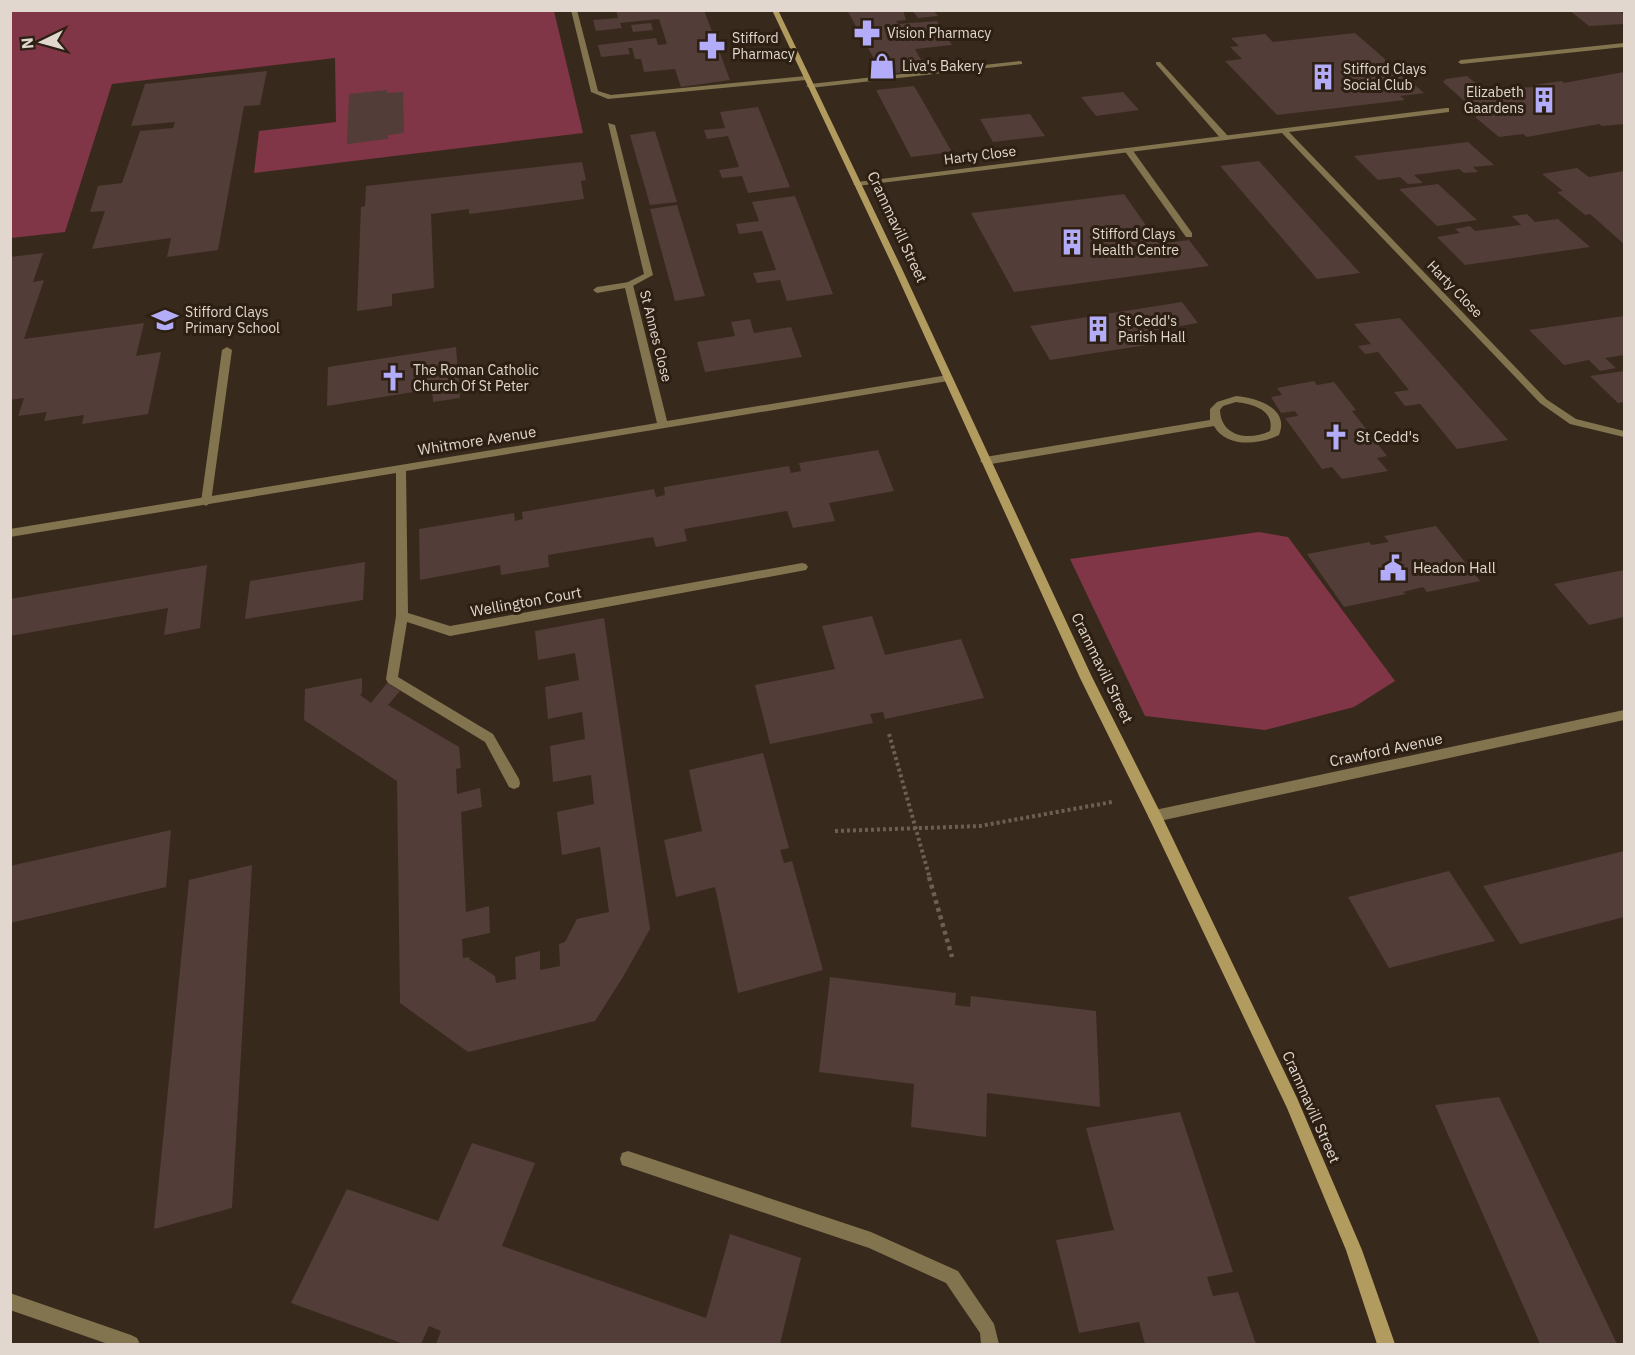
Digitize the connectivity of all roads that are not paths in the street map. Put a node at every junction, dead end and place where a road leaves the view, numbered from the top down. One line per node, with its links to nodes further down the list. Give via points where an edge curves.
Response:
1 (574, 10): 7 (street, via 595,92 611,97)
2 (775, 10): 7 (street, Crammavill Street)
3 (1624, 45): 4 (street)
4 (1461, 62)
5 (1020, 63): 8 (street)
6 (1158, 63): 12 (street)
7 (806, 78): 8 (street, Crammavill Street)
8 (810, 86): 14 (street, Crammavill Street)
9 (1446, 110): 11 (street, Harty Close)
10 (611, 125): 16 (street, via 649,275)
11 (1284, 131): 12 (street, Harty Close); 22 (street, Harty Close, via 1543,401 1574,422)
12 (1225, 138): 13 (street, Harty Close)
13 (1128, 150): 14 (street, Harty Close); 15 (street)
14 (857, 184): 19 (street, Crammavill Street)
15 (1188, 235)
16 (629, 285): 17 (street, St Annes Close); 21 (street, St Annes Close)
17 (597, 290)
18 (227, 350): 25 (street)
19 (948, 378): 21 (street, Whitmore Avenue); 23 (street, Crammavill Street)
20 (1216, 422): 20 (street, via 1215,409 1220,404 1246,399 1273,413 1277,427 1268,437 1250,441 1229,435); 23 (street)
21 (663, 425): 24 (street, Whitmore Avenue)
22 (1624, 434)
23 (986, 461): 31 (street, Crammavill Street)
24 (401, 469): 25 (street, Whitmore Avenue); 28 (street)
25 (206, 502): 26 (street, Whitmore Avenue)
26 (10, 533)
27 (802, 567): 28 (street, Wellington Court, via 450,631)
28 (402, 616): 30 (street, via 392,679 489,738)
29 (1624, 716): 31 (street, Crawford Avenue)
30 (514, 783)
31 (1155, 816): 37 (street, Crammavill Street, via 1292,1103 1354,1250)
32 (628, 1159): 36 (street, via 871,1240 952,1277 988,1330)
33 (10, 1301): 34 (street)
34 (105, 1340): 35 (street)
35 (131, 1344)
36 (990, 1344)
37 (1386, 1344)

